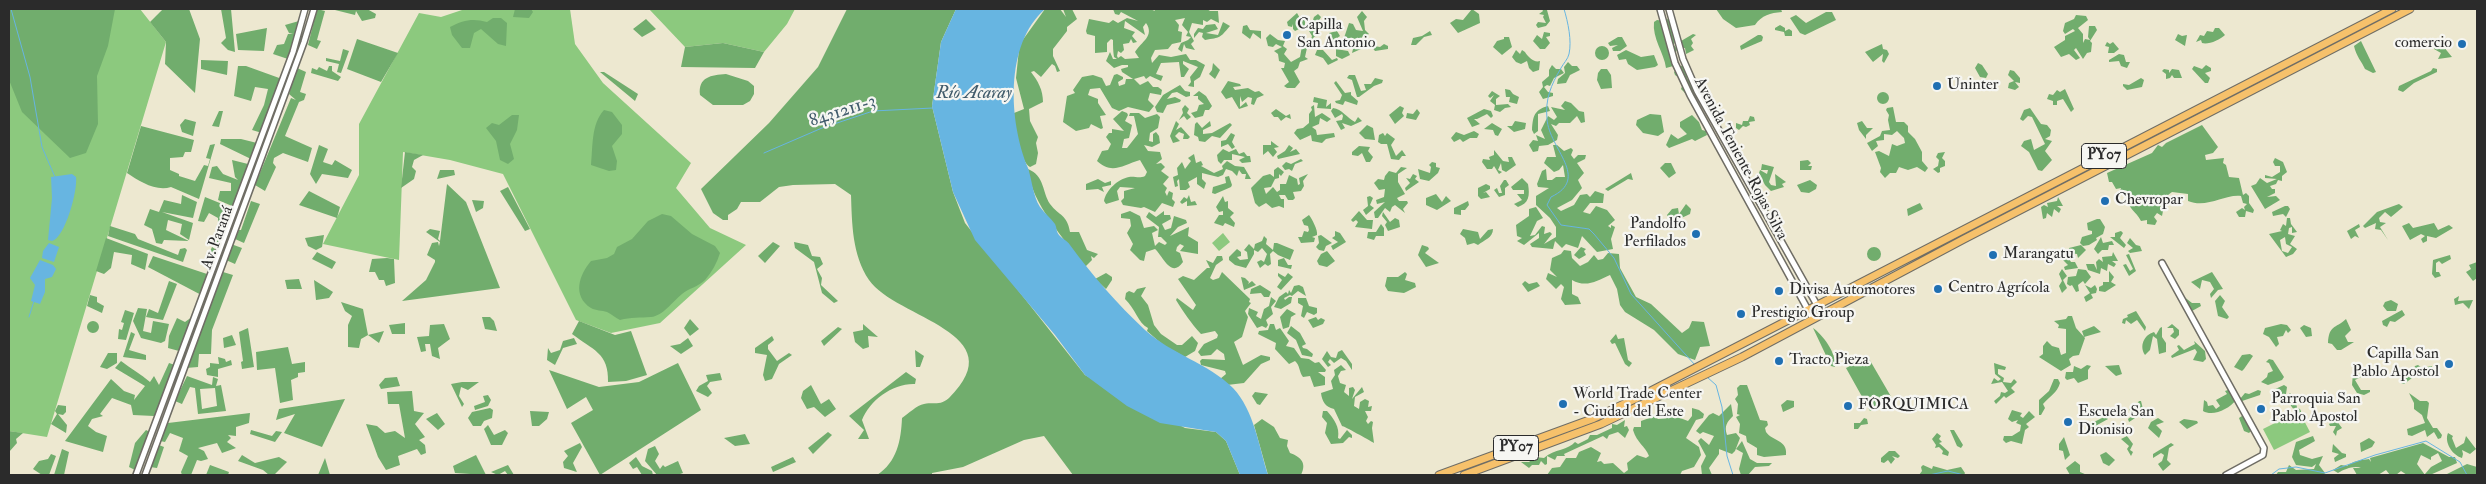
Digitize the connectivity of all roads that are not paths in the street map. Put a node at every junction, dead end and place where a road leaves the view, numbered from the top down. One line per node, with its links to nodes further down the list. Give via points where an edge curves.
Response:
1 (305, 9): 7 (street, Av. Paraná)
2 (314, 9): 8 (street, Av. Paraná)
3 (1660, 9): 12 (street, Avenida Teniente Rojas Silva, via 1675,63 1690,95)
4 (1669, 9): 10 (street, Avenida Teniente Rojas Silva, via 1682,58 1697,91)
5 (2392, 9): 10 (highway, PY07)
6 (2410, 9): 11 (highway, PY07)
7 (284, 74): 8 (street); 13 (street, Av. Paraná)
8 (292, 76): 14 (street, Av. Paraná)
9 (2162, 263): 17 (street, via 2264,448 2263,455)
10 (1818, 305): 11 (street); 12 (highway, PY07)
11 (1822, 314): 12 (highway, PY07)
12 (1811, 315): 15 (highway, PY07, via 1592,419); 16 (highway, PY07, via 1711,373 1601,424)
13 (136, 475)
14 (144, 475)
15 (1439, 475)
16 (1464, 475)
17 (2226, 475)

